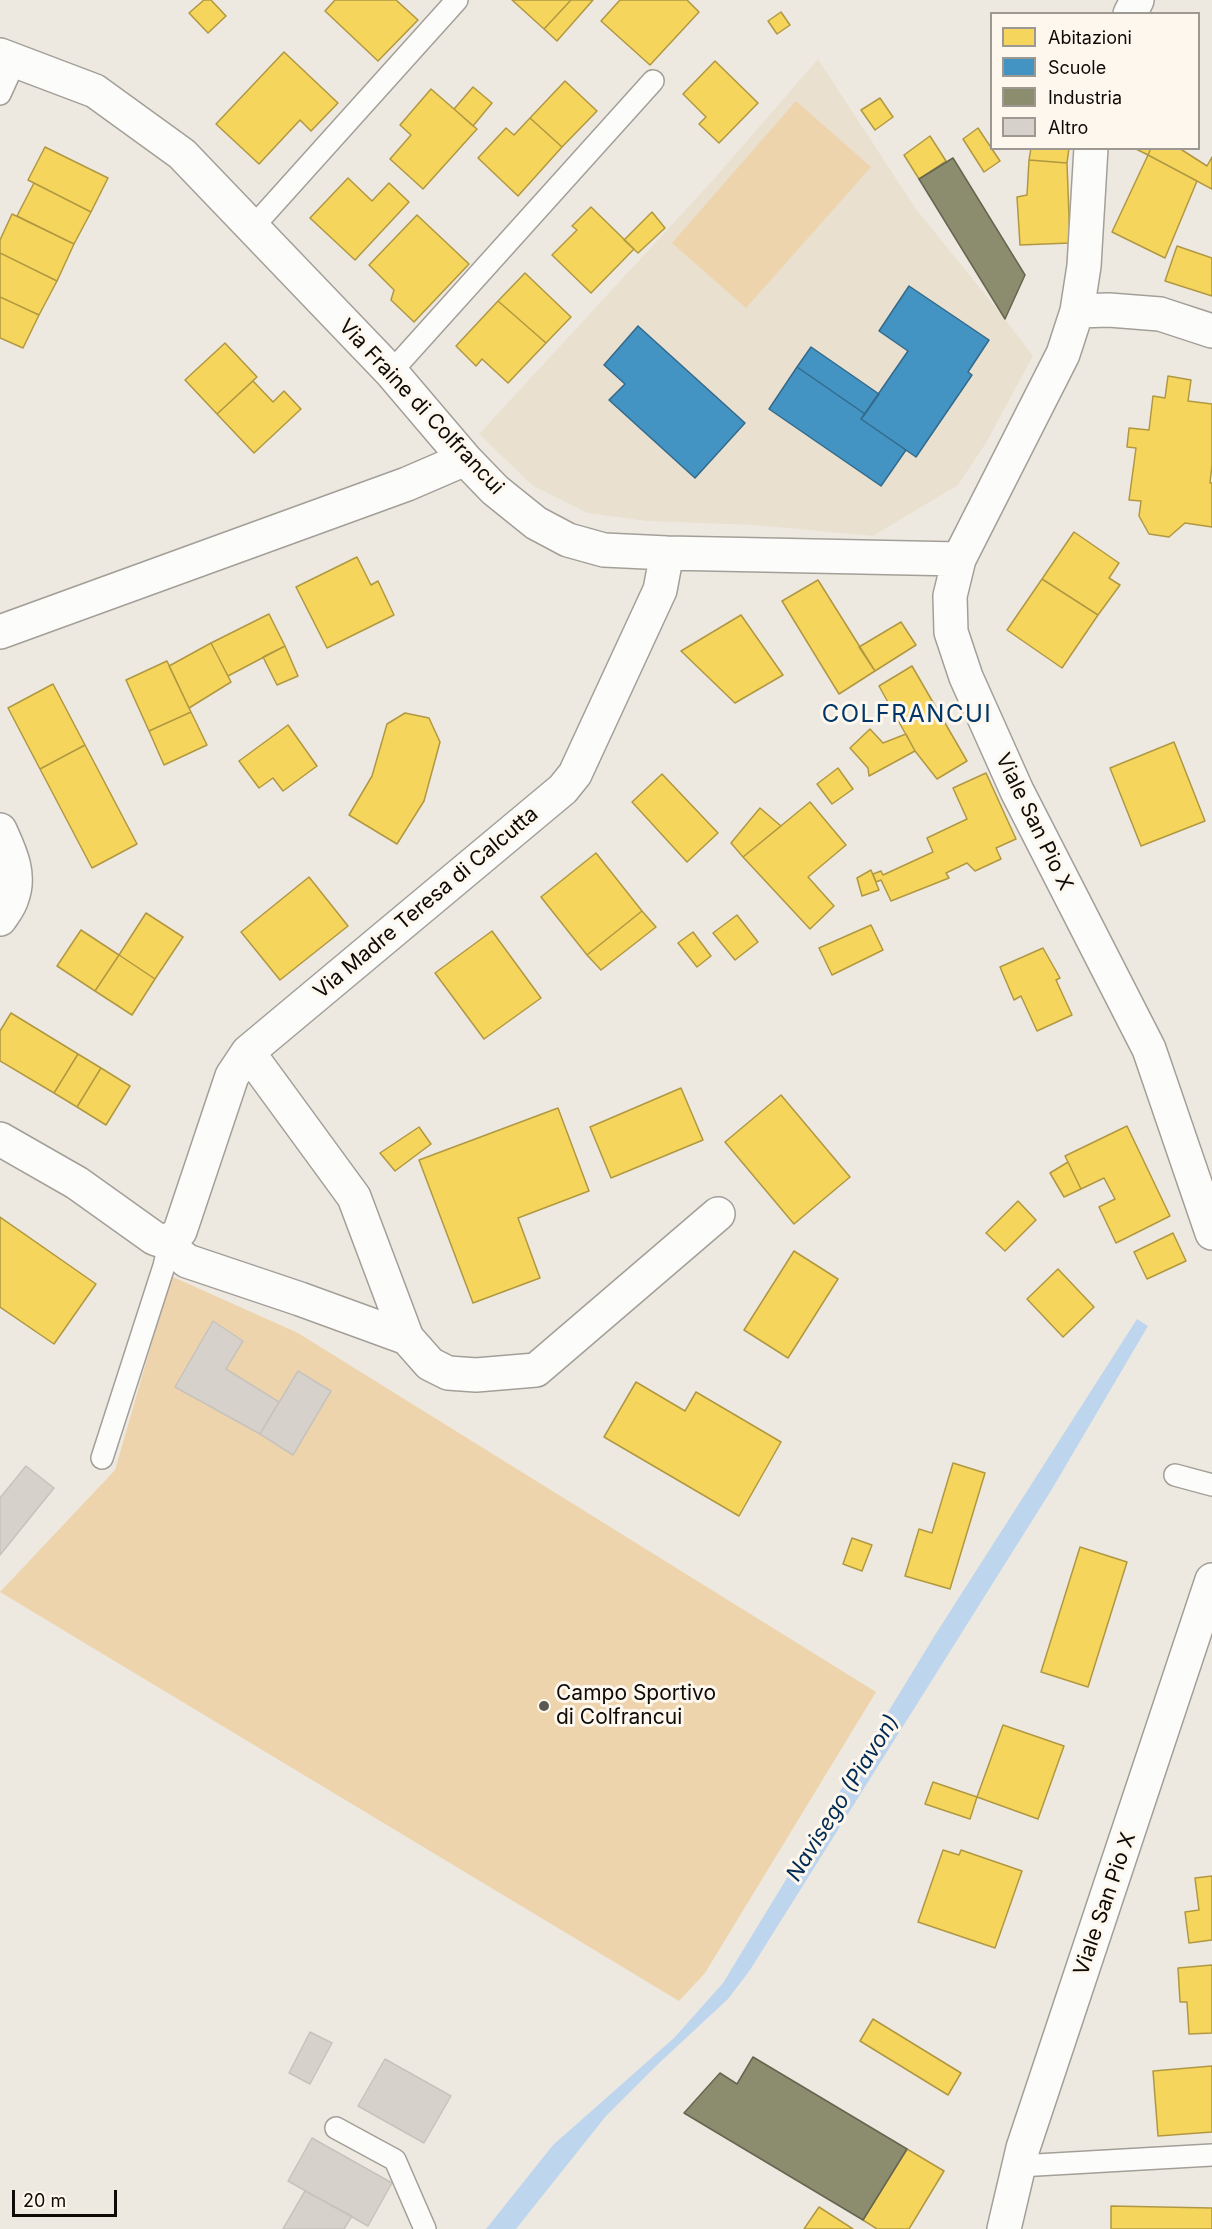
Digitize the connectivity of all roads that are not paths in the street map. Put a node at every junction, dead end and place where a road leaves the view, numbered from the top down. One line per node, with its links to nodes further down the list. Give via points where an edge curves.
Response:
1 (457, 0): 6 (lane)
2 (8, 58): 4 (lane); 6 (street, Via Fraine di Colfrancui, via 94,91 182,154)
3 (653, 81): 9 (lane)
4 (0, 94)
5 (1091, 150): 7 (street, Viale San Pio X, via 1084,266)
6 (252, 228): 9 (street, Via Fraine di Colfrancui)
7 (1077, 311): 8 (street, via 1160,314); 12 (street, Viale San Pio X, via 1063,354)
8 (1212, 331)
9 (391, 372): 10 (street, Via Fraine di Colfrancui)
10 (465, 459): 11 (street, Via Fraine di Colfrancui, via 528,516 568,540 604,550); 13 (street, via 407,484)
11 (667, 553): 12 (street, Via Fraine di Colfrancui); 16 (street, Via Madre Teresa di Calcutta, via 660,590 575,774 563,789)
12 (959, 559): 19 (street, Viale San Pio X, via 950,596 951,632 966,677 1017,791 1149,1049)
13 (0, 632)
14 (0, 830): 15 (street, via 16,873 12,898)
15 (0, 919)
16 (248, 1052): 20 (street, Via Madre Teresa di Calcutta, via 232,1076 180,1232); 21 (street, via 354,1197)
17 (0, 1139): 20 (street, via 77,1183 154,1238)
18 (718, 1214): 21 (street, via 536,1370 476,1375 448,1372 430,1365)
19 (1212, 1233)
20 (170, 1239): 21 (street, via 186,1261); 22 (lane)
21 (407, 1338)
22 (102, 1458)
23 (1175, 1474): 24 (lane)
24 (1212, 1485)
25 (1212, 1580): 28 (street, Viale San Pio X)
26 (336, 2128): 29 (lane, via 395,2160)
27 (1212, 2155): 28 (lane)
28 (1019, 2166): 30 (street, Viale San Pio X)
29 (425, 2229)
30 (1004, 2229)

